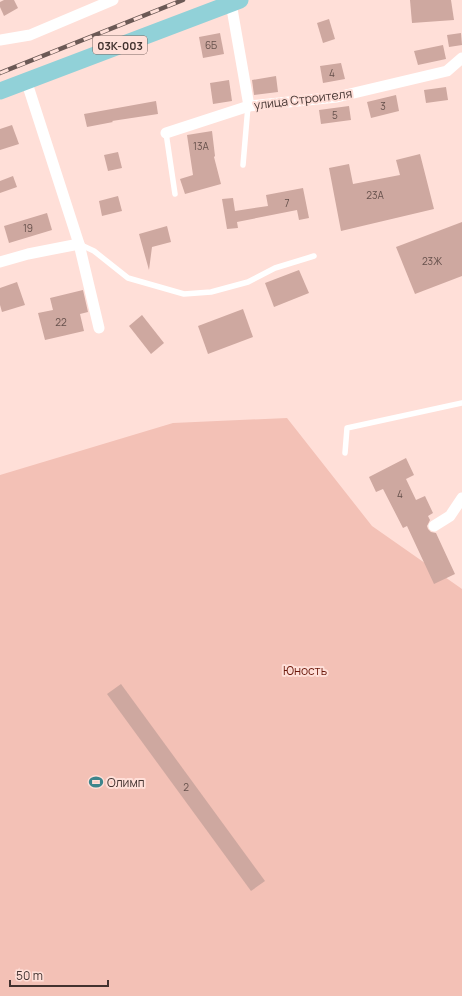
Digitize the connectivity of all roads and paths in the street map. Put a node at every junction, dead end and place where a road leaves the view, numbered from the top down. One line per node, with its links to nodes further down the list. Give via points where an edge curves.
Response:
1 (114, 0): 3 (street, via 30,35)
2 (236, 2): 5 (main road, 03К-003); 7 (street)
3 (0, 40)
4 (462, 58): 7 (street, улица Строителя, via 448,71 337,97)
5 (26, 80): 6 (main road, 03К-003); 11 (street)
6 (0, 91)
7 (248, 106): 8 (street, улица Строителя); 9 (lane)
8 (166, 133): 10 (lane)
9 (243, 165)
10 (175, 194)
11 (79, 244): 12 (lane, via 94,251 128,278 184,294 211,292 248,282 275,268); 13 (street); 14 (street)
12 (314, 256)
13 (0, 262)
14 (99, 328)
15 (462, 403): 16 (lane, via 347,428)
16 (345, 453)
17 (462, 498): 18 (street, via 450,516)
18 (434, 526)

